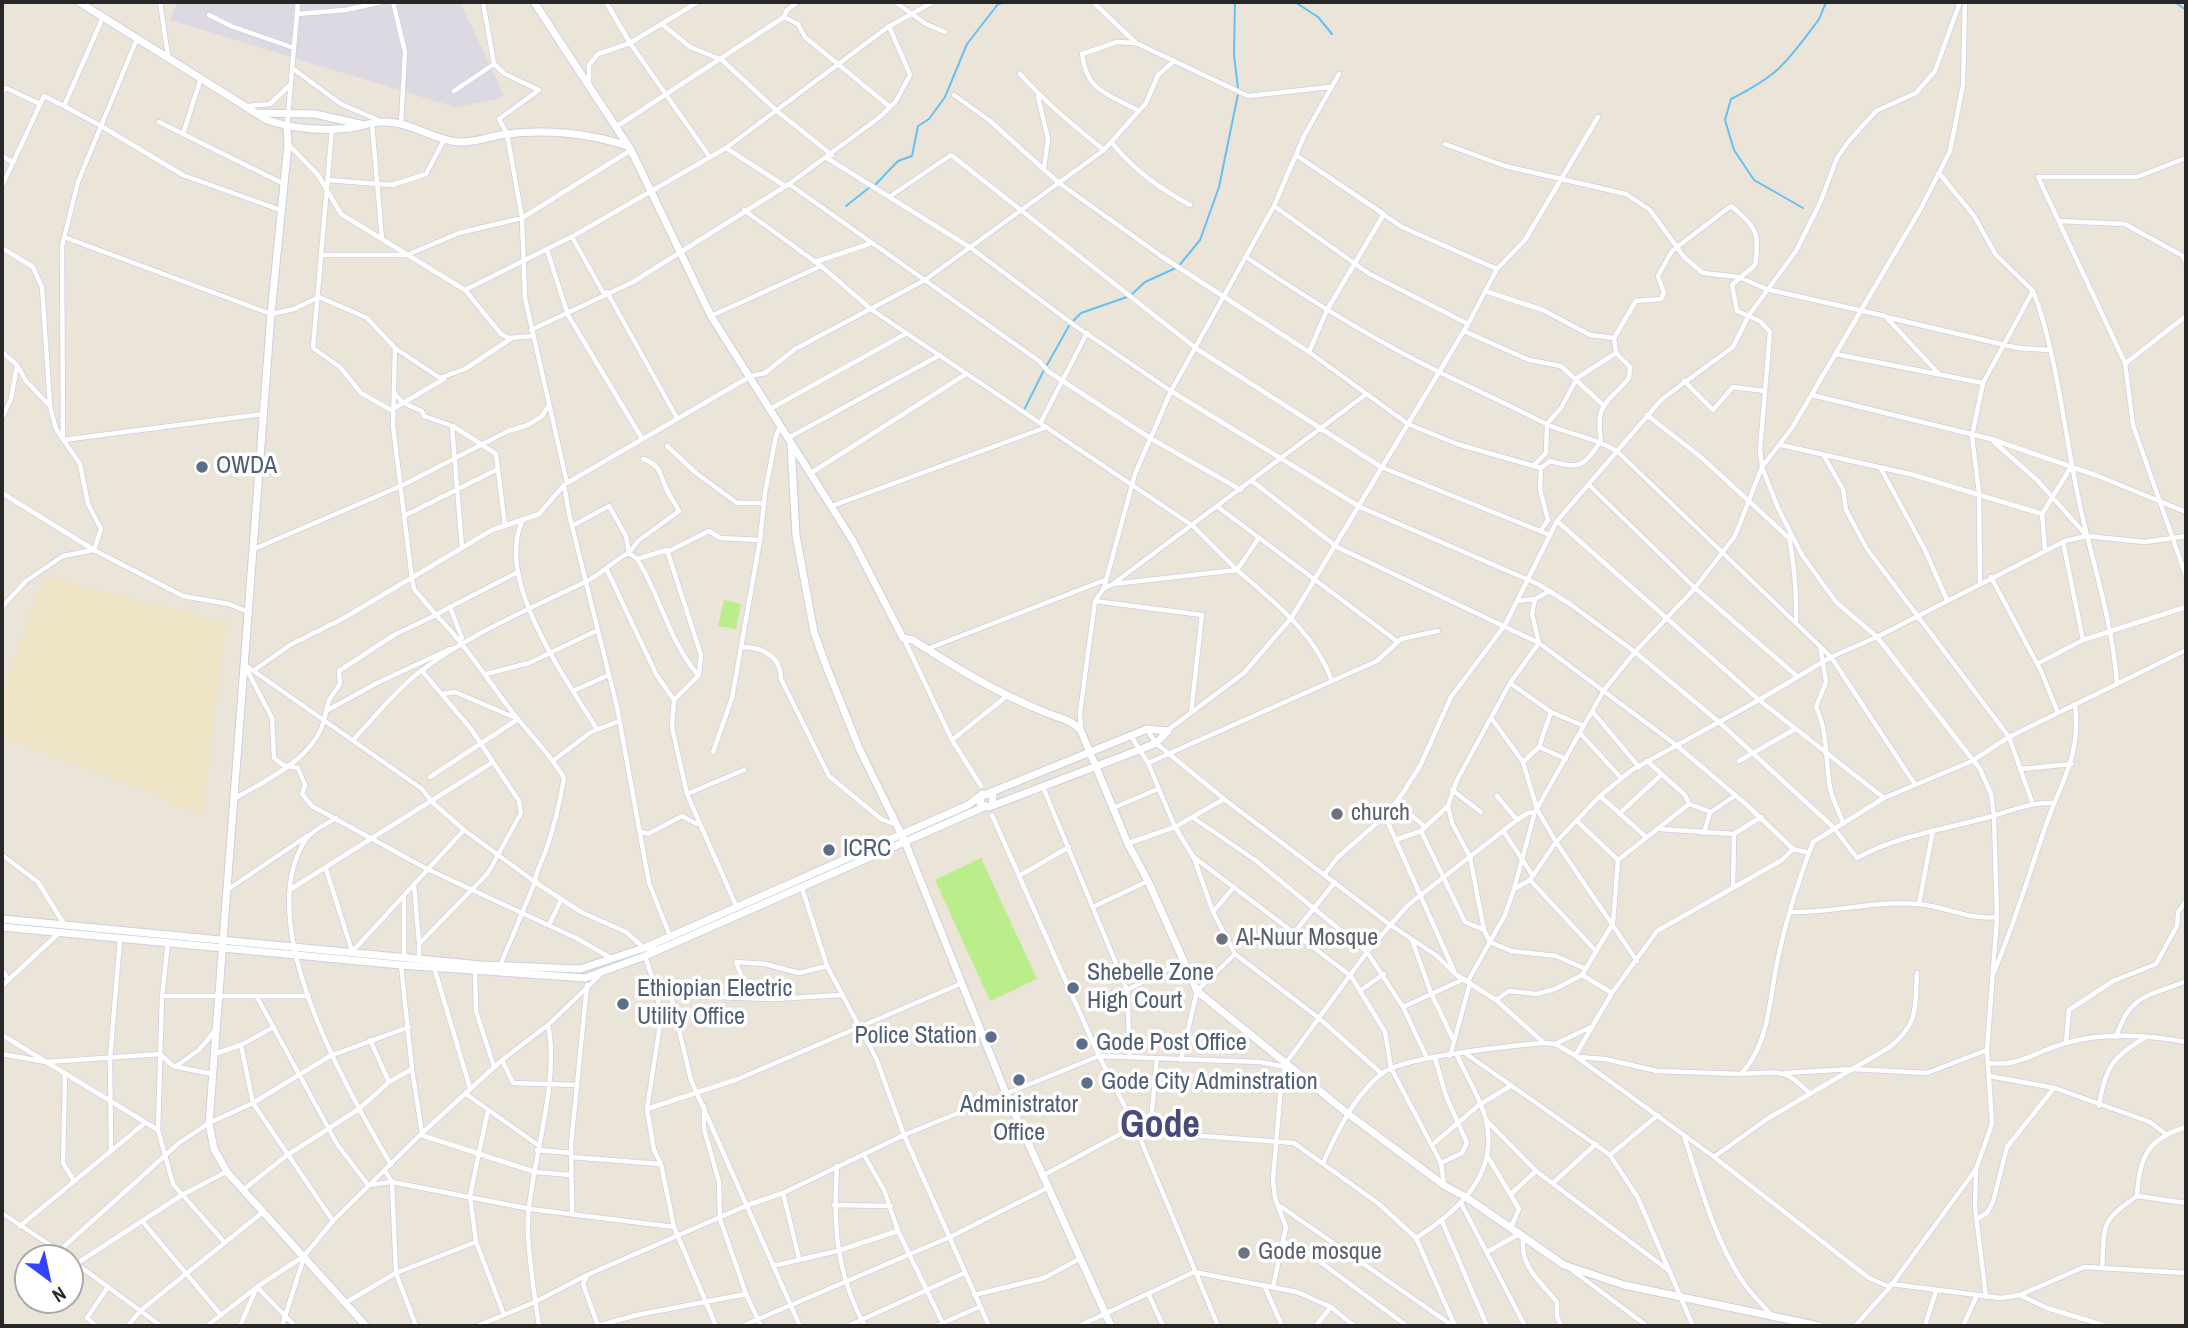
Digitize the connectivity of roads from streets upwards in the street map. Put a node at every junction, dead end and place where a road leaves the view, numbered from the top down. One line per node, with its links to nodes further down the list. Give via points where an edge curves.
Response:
1 (81, 2): 18 (street)
2 (160, 2): 27 (street)
3 (298, 2): 15 (street)
4 (382, 2): 15 (street)
5 (393, 2): 56 (street, via 405,52)
6 (483, 2): 31 (street)
7 (534, 2): 37 (street)
8 (605, 2): 24 (street)
9 (698, 2): 20 (street)
10 (799, 2): 19 (street)
11 (895, 2): 17 (street)
12 (933, 2): 17 (street)
13 (1093, 2): 25 (street)
14 (1962, 2): 77 (street, via 1963,85 1950,152); 116 (street, via 1935,71 1916,93 1877,111 1849,141 1796,251)
15 (297, 14): 26 (street)
16 (209, 15): 26 (street)
17 (912, 15): 21 (street); 22 (street)
18 (103, 17): 23 (street); 45 (street)
19 (784, 17): 28 (street); 30 (street, via 799,24 805,37)
20 (663, 25): 24 (street); 28 (street, via 690,47)
21 (889, 26): 30 (street); 47 (street, via 910,75)
22 (945, 32)
23 (137, 38): 27 (street); 57 (street)
24 (630, 43): 37 (street, via 592,60); 41 (street)
25 (1136, 43): 29 (street); 49 (street, via 1117,42 1082,54 1090,83)
26 (294, 48): 32 (street)
27 (168, 57): 35 (street)
28 (722, 60): 41 (street); 48 (street)
29 (1174, 61): 38 (street, via 1248,96); 49 (street, via 1158,75)
30 (840, 63): 47 (street); 48 (street)
31 (494, 64): 39 (street); 62 (street, via 539,90 499,120)
32 (292, 68): 36 (street); 54 (street, via 341,104)
33 (1020, 74): 42 (street)
34 (1339, 74): 38 (street)
35 (201, 78): 46 (street); 61 (street)
36 (290, 84): 46 (street, via 270,104); 51 (street)
37 (589, 85): 59 (street)
38 (1331, 87): 70 (street)
39 (454, 91)
40 (2, 92): 44 (street, via 6,88)
41 (667, 93): 59 (street); 72 (street)
42 (1037, 93): 69 (street); 76 (street, via 1048,139)
43 (954, 95): 76 (street)
44 (40, 104): 45 (street, via 44,96); 75 (street)
45 (64, 106): 57 (street)
46 (243, 106): 50 (street)
47 (890, 107): 73 (street)
48 (777, 111): 68 (street); 73 (street)
49 (1139, 111): 64 (street)
50 (256, 113): 51 (street); 58 (street)
51 (288, 114): 55 (street); 58 (street)
52 (1598, 117): 78 (street)
53 (159, 122): 61 (street)
54 (382, 122): 55 (street); 56 (street)
55 (369, 124): 60 (street); 82 (street)
56 (401, 124): 63 (street)
57 (101, 126): 90 (street, via 183,175); 96 (street, via 78,182)
58 (287, 127): 60 (street); 65 (street)
59 (616, 127): 67 (street)
60 (332, 128): 79 (street)
61 (183, 134): 80 (street)
62 (507, 134): 63 (street, via 463,142); 67 (street, via 589,135); 94 (street)
63 (444, 140): 82 (street, via 426,174 392,185)
64 (1112, 143): 69 (street); 88 (street, via 1153,185)
65 (288, 144): 80 (street); 85 (street)
66 (1445, 144): 78 (street, via 1505,166)
67 (629, 148): 86 (street); 94 (street)
68 (726, 148): 72 (street); 83 (street)
69 (1104, 150): 81 (street)
70 (1296, 155): 89 (street); 93 (street)
71 (2, 156): 75 (street)
72 (709, 156): 86 (street)
73 (830, 157): 83 (street); 87 (street)
74 (2186, 158): 95 (street, via 2137,177 2038,177)
75 (12, 162): 84 (street)
76 (1043, 168): 81 (street)
77 (1939, 173): 118 (street, via 1996,255); 123 (street)
78 (1563, 178): 100 (street, via 1626,194 1650,210); 113 (street, via 1525,240)
79 (328, 180): 82 (street); 85 (street)
80 (282, 183): 90 (street)
81 (1059, 183): 92 (street); 121 (street)
82 (375, 184): 98 (street)
83 (787, 185): 91 (street); 99 (street)
84 (2, 186)
85 (328, 189): 98 (street, via 341,214); 105 (street)
86 (652, 190): 97 (street); 104 (street)
87 (889, 197): 92 (street, via 951,155); 102 (street)
88 (1191, 205)
89 (1273, 206): 107 (street); 111 (street)
90 (280, 210): 126 (street)
91 (744, 210): 104 (street); 108 (street)
92 (1020, 211): 102 (street); 142 (street)
93 (1384, 214): 111 (street); 113 (street)
94 (522, 218): 106 (street, via 459,233); 110 (street)
95 (2059, 221): 109 (street, via 2125,224 2183,256); 149 (street)
96 (64, 237): 126 (street); 186 (street)
97 (572, 237): 103 (street); 120 (street)
98 (382, 239): 106 (street)
99 (870, 244): 108 (street); 115 (street)
100 (1677, 246): 114 (street, via 1703,273); 114 (street, via 1731,206 1758,234 1755,265); 139 (street, via 1660,269 1664,296 1656,301 1636,301)
101 (2, 248): 167 (street, via 33,267 42,286)
102 (971, 248): 115 (street); 136 (street)
103 (547, 250): 110 (street); 127 (street)
104 (680, 251): 120 (street, via 633,282); 128 (street)
105 (323, 255): 106 (street); 122 (street)
106 (407, 255): 117 (street)
107 (1246, 257): 121 (street); 125 (street)
108 (815, 262): 112 (street)
109 (2186, 263)
110 (521, 264): 117 (street); 133 (street)
111 (1354, 264): 125 (street); 132 (street)
112 (821, 266): 124 (street); 128 (street)
113 (1497, 269): 119 (street)
114 (1742, 278): 116 (street); 131 (street, via 1732,285 1731,292 1734,308)
115 (925, 281): 124 (street); 157 (street)
116 (1769, 289): 123 (street); 131 (street)
117 (465, 290): 138 (street, via 501,334)
118 (2032, 291): 140 (street); 143 (street)
119 (1485, 292): 132 (street); 139 (street, via 1543,310 1590,335)
120 (605, 293): 127 (street); 174 (street)
121 (1224, 296): 142 (street); 145 (street)
122 (319, 297): 126 (street); 141 (street, via 367,318); 169 (street, via 313,348 341,367 360,393)
123 (1860, 309): 129 (street); 147 (street)
124 (872, 310): 135 (street); 154 (street, via 795,349 765,373)
125 (1327, 310): 145 (street); 151 (street)
126 (271, 314): 171 (street)
127 (568, 315): 133 (street); 183 (street)
128 (712, 316): 154 (street)
129 (1885, 316): 140 (street); 153 (street)
130 (2186, 316): 149 (street)
131 (1748, 318): 158 (street, via 1732,347); 161 (street, via 1760,321 1770,332)
132 (1468, 324): 134 (street)
133 (531, 330): 137 (street)
134 (1464, 331): 151 (street); 156 (street, via 1529,360 1561,366)
135 (907, 333): 148 (street); 170 (street)
136 (1087, 333): 157 (street); 160 (street)
137 (533, 336): 138 (street); 166 (street)
138 (512, 338): 155 (street)
139 (1614, 338): 146 (street)
140 (2004, 344): 143 (street); 159 (street)
141 (395, 348): 155 (street); 162 (street)
142 (1197, 349): 160 (street); 181 (street)
143 (2050, 350): 198 (street)
144 (2, 352): 150 (street)
145 (1309, 352): 163 (street)
146 (1616, 353): 156 (street); 168 (street, via 1631,373)
147 (1835, 354): 153 (street); 164 (street)
148 (940, 355): 152 (street); 187 (street)
149 (2125, 363): 216 (street, via 2133,425)
150 (17, 365): 167 (street, via 26,382); 173 (street)
151 (1438, 371): 176 (street); 177 (street)
152 (966, 374): 175 (street); 204 (street)
153 (1940, 374): 159 (street)
154 (751, 376): 170 (street); 174 (street)
155 (444, 378): 165 (street)
156 (1577, 378): 168 (street); 177 (street)
157 (1061, 381): 175 (street); 184 (street)
158 (1684, 381): 161 (street, via 1713,410 1733,387); 172 (street)
159 (1983, 383): 182 (street)
160 (1171, 391): 184 (street); 195 (street)
161 (1765, 391): 200 (street)
162 (394, 392): 165 (street); 169 (street)
163 (1365, 395): 176 (street); 181 (street)
164 (1812, 395): 182 (street); 190 (street)
165 (403, 403): 169 (street); 178 (street)
166 (549, 404): 189 (street, via 542,416 528,425); 206 (street)
167 (50, 406): 186 (street)
168 (1604, 406): 188 (street, via 1597,416)
169 (395, 408): 208 (street)
170 (770, 409): 179 (street)
171 (264, 414): 186 (street); 241 (street)
172 (1647, 415): 192 (street); 215 (street)
173 (2, 418)
174 (677, 418): 183 (street)
175 (1041, 422): 180 (street)
176 (1408, 424): 197 (street); 199 (street)
177 (1547, 424): 188 (street); 197 (street, via 1546,453)
178 (452, 426): 189 (street); 193 (street)
179 (781, 426): 187 (street); 217 (street)
180 (1048, 427): 209 (street); 218 (street)
181 (1320, 428): 195 (street); 199 (street)
182 (1972, 436): 185 (street); 213 (street)
183 (641, 438): 206 (street)
184 (1150, 438): 209 (street); 211 (street)
185 (1991, 439): 198 (street); 214 (street)
186 (63, 440): 243 (street, via 80,464 88,504 101,529)
187 (789, 440): 204 (street); 393 (street, via 796,535 814,632)
188 (1601, 441): 192 (street); 202 (street, via 1577,467 1550,461)
189 (480, 444): 193 (street); 201 (street, via 496,454)
190 (1781, 445): 194 (street); 200 (street)
191 (667, 446): 217 (street, via 737,503)
192 (1618, 452): 207 (street); 244 (street)
193 (455, 456): 208 (street); 210 (street)
194 (1824, 456): 203 (street); 274 (street, via 1867,549)
195 (1282, 457): 205 (street); 220 (street)
196 (643, 459): 246 (street, via 661,472 679,511)
197 (1533, 466): 202 (street)
198 (2071, 466): 214 (street); 216 (street); 232 (street)
199 (1381, 467): 220 (street); 229 (street)
200 (1762, 467): 215 (street); 230 (street)
201 (498, 468): 210 (street); 226 (street)
202 (1541, 468): 229 (street, via 1540,489 1548,520)
203 (1880, 468): 213 (street); 264 (street)
204 (810, 474): 218 (street)
205 (1252, 481): 211 (street); 239 (street)
206 (565, 484): 224 (street, via 539,514); 227 (street)
207 (1589, 485): 225 (street); 261 (street)
208 (401, 486): 223 (street); 241 (street)
209 (1132, 486): 228 (street); 254 (street)
210 (458, 488): 223 (street); 240 (street)
211 (1241, 489): 219 (street)
212 (2, 493): 243 (street)
213 (1979, 493): 222 (street); 258 (street)
214 (2052, 498): 222 (street); 232 (street)
215 (1749, 501): 234 (street); 244 (street)
216 (2161, 501): 221 (street); 235 (street)
217 (764, 503): 237 (street)
218 (830, 507): 282 (street, via 868,566)
219 (1218, 507): 228 (street); 236 (street)
220 (1360, 507): 239 (street); 255 (street)
221 (2186, 512)
222 (2042, 514): 242 (street)
223 (404, 516): 253 (street)
224 (522, 521): 226 (street); 250 (street, via 514,538)
225 (1557, 521): 231 (street); 273 (street)
226 (505, 526): 240 (street)
227 (572, 526): 246 (street, via 609,506 626,536); 256 (street)
228 (1193, 526): 249 (street); 259 (street)
229 (1541, 530): 231 (street)
230 (1788, 531): 234 (street); 281 (street, via 1836,601)
231 (1550, 535): 255 (street)
232 (2087, 536): 235 (street, via 2145,542); 238 (street); 280 (street)
233 (2186, 536): 235 (street)
234 (1790, 538): 276 (street)
235 (2174, 538): 251 (street)
236 (1258, 539): 249 (street); 257 (street)
237 (760, 540): 245 (street, via 720,538 709,531); 288 (street)
238 (2063, 542): 242 (street); 283 (street)
239 (1337, 547): 257 (street); 277 (street)
240 (462, 548): 253 (street)
241 (254, 549): 271 (street)
242 (2045, 549): 252 (street)
243 (94, 550): 267 (street, via 63,556 26,581); 271 (street, via 183,596 229,604)
244 (1724, 550): 261 (street); 276 (street)
245 (669, 551): 247 (street); 300 (street, via 698,640)
246 (629, 553): 247 (street); 248 (street)
247 (637, 559): 300 (street, via 649,577 667,627)
248 (607, 570): 256 (street); 310 (street, via 656,674)
249 (1237, 570): 259 (street); 275 (street)
250 (518, 572): 268 (street); 269 (street)
251 (2186, 576)
252 (1990, 577): 258 (street); 295 (street)
253 (412, 579): 272 (street, via 414,589); 297 (street, via 290,645)
254 (1106, 579): 260 (street); 289 (street)
255 (1528, 580): 262 (street); 266 (street)
256 (587, 581): 269 (street); 278 (street)
257 (1314, 582): 275 (street); 285 (street)
258 (1980, 583): 264 (street)
259 (1114, 584): 260 (street)
260 (1104, 588): 265 (street)
261 (1695, 588): 273 (street); 302 (street)
262 (1550, 591): 263 (street); 291 (street)
263 (1535, 599): 266 (street); 286 (street, via 1532,614)
264 (1947, 600): 274 (street)
265 (1095, 601): 316 (street, via 1202,615); 327 (street)
266 (1517, 601): 277 (street)
267 (2, 607)
268 (450, 607): 272 (street); 284 (street)
269 (530, 607): 284 (street); 292 (street)
270 (2186, 607): 280 (street)
271 (249, 613): 296 (street)
272 (436, 615): 284 (street); 314 (street, via 394,635 340,671 340,684)
273 (1668, 616): 291 (street); 311 (street)
274 (1916, 616): 281 (street); 331 (street)
275 (1292, 617): 303 (street, via 1315,644); 316 (street, via 1244,673)
276 (1796, 622): 287 (street)
277 (1505, 625): 286 (street); 374 (street, via 1451,697 1421,764)
278 (598, 630): 292 (street); 301 (street)
279 (1438, 631): 285 (street)
280 (2111, 634): 283 (street); 305 (street)
281 (1877, 637): 293 (street); 348 (street)
282 (903, 638): 289 (street); 333 (street)
283 (2083, 640): 295 (street)
284 (464, 642): 298 (street); 299 (street); 314 (street)
285 (1398, 642): 303 (street, via 1377,661)
286 (1539, 643): 304 (street); 306 (street)
287 (1819, 646): 293 (street); 294 (street)
288 (742, 647): 339 (street, via 732,698); 393 (street, via 763,649 778,664 829,776 881,819)
289 (927, 649): 309 (street)
290 (2186, 650): 305 (street)
291 (1635, 652): 306 (street); 322 (street)
292 (551, 654): 299 (street); 307 (street)
293 (1831, 657): 294 (street); 361 (street)
294 (1822, 662): 302 (street); 343 (street, via 1826,682 1816,707 1825,727 1822,741)
295 (2037, 664): 317 (street)
296 (244, 665): 297 (street); 353 (street, via 272,718 274,758); 370 (street)
297 (253, 671): 321 (street)
298 (422, 671): 308 (street); 332 (street)
299 (485, 675): 318 (street)
300 (699, 675): 310 (street)
301 (609, 676): 307 (street); 320 (street)
302 (1798, 677): 311 (street)
303 (1332, 681): 342 (street)
304 (1510, 683): 315 (street); 319 (street)
305 (2117, 685): 312 (street)
306 (1604, 690): 313 (street); 336 (street)
307 (573, 691): 324 (street)
308 (442, 694): 318 (street, via 456,692); 335 (street)
309 (1008, 696): 327 (street, via 1074,723); 333 (street)
310 (674, 700): 366 (street, via 672,727)
311 (1759, 700): 322 (street); 326 (street)
312 (2075, 704): 317 (street); 352 (street, via 2078,735)
313 (1592, 710): 323 (street); 355 (street)
314 (326, 711): 321 (street)
315 (1551, 712): 323 (street); 337 (street)
316 (1191, 713): 328 (street)
317 (2058, 713): 331 (street)
318 (519, 719): 335 (street); 345 (street)
319 (1492, 719): 350 (street); 364 (street)
320 (620, 720): 324 (street); 400 (street)
321 (325, 722): 332 (street); 353 (street, via 309,748)
322 (1719, 722): 336 (street); 341 (street)
323 (1584, 726): 329 (street)
324 (597, 729): 345 (street)
325 (1147, 729): 328 (street); 330 (street); 334 (street)
326 (1795, 729): 341 (street); 343 (street)
327 (1081, 731): 340 (street)
328 (1168, 731): 334 (street)
329 (1580, 733): 344 (street); 360 (street)
330 (1130, 736): 338 (street); 340 (street)
331 (2009, 737): 348 (street); 356 (street)
332 (354, 739): 373 (street, via 422,789)
333 (952, 740): 365 (street)
334 (1156, 743): 338 (street); 342 (street)
335 (480, 744): 349 (street); 359 (street)
336 (1676, 745): 346 (street); 367 (street)
337 (1539, 747): 344 (street); 350 (street)
338 (1139, 750): 351 (street); 354 (street)
339 (713, 752)
340 (1090, 752): 354 (street); 365 (street)
341 (1753, 753): 347 (street); 395 (street)
342 (1169, 754): 351 (street); 371 (street)
343 (1827, 754): 372 (street); 392 (street, via 1830,789)
344 (1566, 759): 381 (street)
345 (554, 760): 431 (street, via 564,778 563,787)
346 (1647, 761): 355 (street); 358 (street)
347 (1739, 761)
348 (1972, 761): 361 (street); 386 (street, via 1991,794)
349 (493, 762): 373 (street); 415 (street, via 519,802 521,813)
350 (1523, 762): 381 (street)
351 (1148, 763): 363 (street)
352 (2072, 764): 356 (street); 376 (street)
353 (290, 766): 370 (street); 389 (street, via 303,776 306,800 316,810)
354 (1095, 766): 362 (street); 380 (street)
355 (1639, 766): 360 (street)
356 (2021, 769): 375 (street)
357 (744, 770): 366 (street)
358 (1661, 775): 377 (street); 384 (street)
359 (430, 777)
360 (1621, 778): 369 (street)
361 (1914, 783): 372 (street)
362 (1042, 786): 378 (street); 413 (street)
363 (1158, 789): 380 (street); 394 (street)
364 (1452, 790): 379 (street); 382 (street)
365 (984, 793): 378 (street); 378 (street, via 994,798); 404 (street)
366 (687, 794): 403 (street)
367 (1736, 795): 383 (street); 388 (street)
368 (1497, 796): 390 (street)
369 (1600, 796): 384 (street); 391 (street)
370 (233, 799): 440 (street)
371 (1224, 799): 387 (street); 425 (street)
372 (1884, 799): 392 (street)
373 (432, 802): 398 (street); 408 (street)
374 (1396, 802): 385 (street); 396 (street)
375 (2032, 802): 376 (street); 386 (street)
376 (2053, 803): 496 (street, via 2014,925)
377 (1689, 804): 383 (street); 397 (street)
378 (989, 806): 410 (street); 426 (street)
379 (1448, 806): 396 (street); 419 (street)
380 (1112, 808): 412 (street)
381 (1536, 810): 390 (street); 411 (street); 421 (street)
382 (1481, 811)
383 (1710, 812): 402 (street)
384 (1619, 814): 407 (street)
385 (1385, 816): 409 (street); 425 (street)
386 (1994, 816): 399 (street); 452 (street)
387 (1192, 817): 394 (street); 447 (street, via 1255,860)
388 (1761, 817): 405 (street); 414 (street)
389 (337, 818): 406 (street); 408 (street)
390 (1517, 820): 401 (street)
391 (1577, 822): 411 (street); 422 (street)
392 (1843, 823): 395 (street)
393 (894, 824): 404 (street)
394 (1175, 827): 412 (street); 420 (street)
395 (1833, 828): 399 (street, via 1857,858); 417 (street, via 1813,842)
396 (1423, 829): 409 (street); 429 (street)
397 (1660, 829): 402 (street); 407 (street)
398 (464, 830): 415 (street); 424 (street)
399 (1933, 830): 445 (street)
400 (640, 831): 403 (street, via 648,834 682,816 693,820); 463 (street, via 649,883)
401 (1504, 832): 419 (street); 421 (street)
402 (1704, 833): 405 (street)
403 (703, 834): 448 (street)
404 (901, 834): 410 (street); 416 (street)
405 (1734, 834): 436 (street)
406 (308, 836): 439 (street); 440 (street)
407 (1646, 837): 422 (street)
408 (375, 839): 423 (street); 424 (street)
409 (1398, 839): 441 (street)
410 (905, 842): 416 (street); 500 (street)
411 (1556, 842): 428 (street); 454 (street)
412 (1128, 844): 430 (street)
413 (1069, 847): 426 (street); 446 (street)
414 (1793, 849): 417 (street); 436 (street)
415 (497, 852): 431 (street); 437 (street, via 488,873)
416 (872, 852): 427 (street)
417 (1810, 852): 450 (street)
418 (2, 855): 455 (street, via 38,883)
419 (1470, 857): 429 (street); 460 (street)
420 (1194, 858): 434 (street); 449 (street)
421 (1521, 859): 428 (street); 438 (street)
422 (1618, 860): 454 (street)
423 (326, 869): 439 (street); 473 (street)
424 (427, 869): 433 (street); 437 (street)
425 (1325, 874): 432 (street)
426 (1019, 876): 542 (street)
427 (816, 878): 435 (street); 448 (street)
428 (1532, 878): 438 (street); 471 (street)
429 (1442, 880): 441 (street); 460 (street, via 1465,922)
430 (1148, 881): 446 (street); 482 (street)
431 (534, 882): 443 (street); 451 (street)
432 (1335, 882): 447 (street); 456 (street)
433 (414, 884): 442 (street); 469 (street)
434 (1234, 887): 449 (street); 462 (street)
435 (802, 888): 448 (street); 486 (street)
436 (1733, 888): 481 (street, via 1657,931)
437 (470, 889): 451 (street); 469 (street)
438 (1514, 889): 467 (street)
439 (290, 890): 470 (street)
440 (226, 891): 468 (street)
441 (1421, 895): 456 (street); 493 (street)
442 (404, 897): 473 (street); 477 (street)
443 (561, 900): 457 (street); 474 (street, via 626,932)
444 (2186, 901): 532 (street, via 2156,964 2113,981 2069,1010)
445 (1919, 904): 450 (street); 452 (street, via 1976,919)
446 (1095, 906): 503 (street)
447 (1313, 909): 462 (street); 472 (street)
448 (739, 911): 458 (street)
449 (1213, 912): 475 (street)
450 (1792, 912): 564 (street, via 1762,1037 1754,1059)
451 (521, 913): 457 (street); 484 (street)
452 (1997, 917): 496 (street)
453 (2, 919): 455 (street)
454 (1613, 923): 471 (street); 481 (street)
455 (64, 924): 461 (street); 468 (street)
456 (1389, 924): 465 (street); 472 (street)
457 (549, 925): 479 (street)
458 (704, 926): 463 (street); 474 (street, via 658,950)
459 (2, 927): 461 (street)
460 (1484, 930): 467 (street)
461 (60, 933): 464 (street); 497 (street)
462 (1294, 933): 495 (street)
463 (670, 937): 474 (street)
464 (120, 938): 466 (street); 549 (street)
465 (1412, 938): 493 (street); 506 (street)
466 (168, 942): 468 (street); 510 (street)
467 (1490, 942): 487 (street, via 1511,951 1556,956); 498 (street)
468 (222, 944): 470 (street); 476 (street); 511 (street)
469 (419, 944): 480 (street)
470 (294, 946): 473 (street); 476 (street)
471 (1595, 950): 487 (street)
472 (1367, 951): 492 (street); 495 (street)
473 (352, 952): 478 (street)
474 (644, 952): 479 (street); 490 (street); 508 (street)
475 (1235, 954): 505 (street); 518 (street)
476 (295, 956): 478 (street); 512 (street)
477 (404, 957): 478 (street); 480 (street)
478 (388, 960): 483 (street)
479 (614, 960): 484 (street, via 565,970)
480 (423, 961): 483 (street); 484 (street); 485 (street)
481 (1637, 961): 507 (street)
482 (1182, 962): 503 (street); 505 (street)
483 (401, 965): 521 (street)
484 (500, 965)
485 (434, 967): 489 (street); 571 (street)
486 (827, 967): 509 (street); 515 (street, via 799,973 736,962)
487 (1586, 969): 494 (street)
488 (2, 970): 497 (street)
489 (475, 971): 490 (street, via 571,979); 556 (street, via 476,1011)
490 (602, 973): 501 (street)
491 (1917, 973): 559 (street, via 1910,1027 1890,1047)
492 (1384, 974): 504 (street); 517 (street)
493 (1455, 974): 498 (street)
494 (1582, 975): 507 (street); 516 (street, via 1555,989 1537,994 1509,991)
495 (1351, 976): 504 (street); 518 (street)
496 (1992, 977): 535 (street)
497 (8, 979): 502 (street)
498 (1467, 981): 506 (street); 516 (street); 528 (street)
499 (2186, 981): 526 (street, via 2134,1003 2124,1014)
500 (960, 984): 523 (street); 576 (street)
501 (587, 985): 519 (street); 569 (street)
502 (2, 986)
503 (1127, 990): 543 (street)
504 (1361, 990): 557 (street, via 1385,1032)
505 (1196, 991): 551 (street); 554 (street)
506 (1431, 993): 517 (street); 528 (street)
507 (1612, 993): 522 (street)
508 (658, 995): 513 (street); 583 (street, via 660,1031)
509 (842, 995): 515 (street); 523 (street)
510 (162, 996): 511 (street); 538 (street)
511 (217, 996): 514 (street); 524 (street)
512 (309, 996): 514 (street); 541 (street)
513 (671, 996): 515 (street); 575 (street, via 687,1069)
514 (257, 997): 520 (street)
515 (751, 998)
516 (1496, 1000): 531 (street)
517 (1403, 1007): 547 (street)
518 (1320, 1019): 554 (street); 563 (street)
519 (548, 1025): 550 (street); 568 (street)
520 (274, 1027): 534 (street); 565 (street)
521 (410, 1027): 529 (street); 558 (street)
522 (1592, 1027): 533 (street); 545 (street)
523 (858, 1028): 575 (street); 598 (street, via 877,1062)
524 (215, 1032): 539 (street); 555 (street, via 200,1050)
525 (2, 1035): 552 (street)
526 (2116, 1037): 527 (street); 532 (street)
527 (2146, 1037): 530 (street); 581 (street, via 2105,1073)
528 (1454, 1039): 544 (street)
529 (370, 1040): 541 (street); 567 (street)
530 (2186, 1042)
531 (1544, 1043): 533 (street); 536 (street)
532 (2066, 1043): 553 (street, via 2014,1064)
533 (1556, 1044): 545 (street)
534 (241, 1045): 539 (street); 578 (street)
535 (1987, 1050): 553 (street); 559 (street, via 1927,1073)
536 (1465, 1053): 540 (street); 570 (street)
537 (2, 1054): 552 (street)
538 (160, 1054): 549 (street); 555 (street); 594 (street)
539 (213, 1055): 562 (street)
540 (1457, 1055): 544 (street); 580 (street)
541 (330, 1056): 565 (street); 582 (street)
542 (1099, 1056): 543 (street); 576 (street); 591 (street)
543 (1130, 1056): 546 (street)
544 (1450, 1056): 548 (street)
545 (1576, 1057): 564 (street, via 1657,1071); 586 (street)
546 (1157, 1058): 551 (street); 595 (street)
547 (1427, 1058): 548 (street); 557 (street)
548 (1435, 1058): 589 (street)
549 (110, 1059): 552 (street); 577 (street)
550 (502, 1060): 556 (street); 568 (street, via 513,1083)
551 (1181, 1060): 554 (street)
552 (46, 1062): 561 (street)
553 (1988, 1063): 566 (street)
554 (1285, 1065): 585 (street); 600 (street)
555 (175, 1066): 562 (street)
556 (495, 1067): 571 (street)
557 (1391, 1068): 563 (street); 602 (street)
558 (412, 1069): 567 (street); 596 (street)
559 (1852, 1069): 560 (street); 573 (street)
560 (1785, 1073): 564 (street); 573 (street)
561 (65, 1074): 577 (street); 625 (street, via 63,1163)
562 (212, 1074): 590 (street)
563 (1382, 1074): 585 (street)
564 (1741, 1074)
565 (299, 1076): 578 (street); 593 (street)
566 (1989, 1076): 572 (street); 618 (street, via 1993,1114)
567 (389, 1082): 582 (street)
568 (547, 1084): 569 (street); 603 (street)
569 (577, 1085): 607 (street)
570 (1510, 1087): 580 (street); 601 (street)
571 (470, 1088): 574 (street)
572 (2055, 1088): 581 (street); 649 (street, via 2007,1147 1993,1202)
573 (1809, 1093): 612 (street)
574 (466, 1094): 584 (street); 596 (street)
575 (699, 1094): 579 (street); 583 (street)
576 (1007, 1096): 598 (street); 624 (street)
577 (108, 1100): 588 (street); 604 (street)
578 (253, 1103): 590 (street); 610 (street)
579 (704, 1104): 639 (street); 648 (street, via 704,1129 719,1182)
580 (1479, 1105): 587 (street); 589 (street)
581 (2099, 1106): 599 (street, via 2150,1122)
582 (359, 1109): 593 (street); 616 (street)
583 (647, 1109): 615 (street)
584 (488, 1110): 603 (street); 605 (street)
585 (1347, 1113): 613 (street); 629 (street)
586 (1658, 1115): 597 (street); 609 (street)
587 (1486, 1120): 611 (street); 620 (street)
588 (145, 1122): 594 (street); 604 (street)
589 (1457, 1122): 602 (street); 614 (street, via 1466,1149)
590 (209, 1123): 606 (street); 621 (street, via 214,1149)
591 (1135, 1126): 595 (street); 624 (street); 678 (street)
592 (2186, 1127): 599 (street)
593 (328, 1128): 610 (street); 628 (street)
594 (158, 1130): 606 (street)
595 (1150, 1132): 600 (street)
596 (421, 1134): 605 (street); 616 (street)
597 (1684, 1134): 612 (street); 709 (street, via 1729,1257)
598 (904, 1135): 608 (street); 659 (street)
599 (2167, 1135): 636 (street, via 2138,1167)
600 (1278, 1139): 613 (street, via 1294,1143); 643 (street, via 1273,1180)
601 (1596, 1144): 609 (street); 627 (street)
602 (1432, 1145): 614 (street)
603 (538, 1147): 607 (street); 622 (street)
604 (111, 1151): 625 (street)
605 (479, 1154): 622 (street); 635 (street)
606 (165, 1155): 634 (street, via 173,1184); 665 (street)
607 (571, 1155): 615 (street); 623 (street)
608 (864, 1155): 617 (street); 642 (street)
609 (1610, 1155): 677 (street, via 1638,1198)
610 (286, 1156): 631 (street); 651 (street)
611 (1487, 1156): 633 (street); 637 (street)
612 (1714, 1157): 687 (street, via 1869,1278)
613 (1323, 1163): 660 (street)
614 (1441, 1163): 629 (street)
615 (661, 1164): 654 (street)
616 (391, 1166): 619 (street)
617 (836, 1166): 632 (street); 640 (street)
618 (1976, 1169): 649 (street); 687 (street)
619 (385, 1171): 626 (street); 628 (street)
620 (1536, 1171): 627 (street); 633 (street)
621 (227, 1172): 631 (street); 634 (street)
622 (535, 1172): 623 (street); 644 (street)
623 (571, 1175): 647 (street)
624 (1044, 1175): 630 (street)
625 (74, 1181): 653 (street)
626 (392, 1182): 628 (street); 635 (street); 679 (street)
627 (1553, 1183): 677 (street)
628 (368, 1185): 651 (street)
629 (1445, 1186): 637 (street)
630 (1049, 1187): 659 (street); 671 (street)
631 (243, 1190): 645 (street)
632 (783, 1193): 639 (street); 670 (street)
633 (1511, 1194): 655 (street, via 1519,1209)
634 (182, 1195): 650 (street); 663 (street)
635 (470, 1196): 644 (street); 661 (street)
636 (2137, 1196): 638 (street); 675 (street, via 2105,1223)
637 (1466, 1197): 641 (street); 655 (street)
638 (2186, 1202)
639 (748, 1205): 648 (street); 674 (street)
640 (834, 1205): 642 (street); 666 (street)
641 (1462, 1205): 652 (street); 667 (street)
642 (891, 1206): 656 (street)
643 (1279, 1206): 662 (street, via 1286,1227); 743 (street)
644 (530, 1209): 647 (street); 700 (street)
645 (264, 1212): 663 (street); 669 (street)
646 (2, 1213): 653 (street)
647 (572, 1215): 654 (street)
648 (720, 1219): 658 (street); 693 (street)
649 (1976, 1220): 698 (street)
650 (142, 1221): 672 (street); 682 (street)
651 (333, 1221): 669 (street)
652 (1442, 1221): 660 (street); 744 (street)
653 (20, 1226): 664 (street)
654 (674, 1227): 658 (street)
655 (1511, 1227): 657 (street)
656 (898, 1231): 666 (street); 668 (street)
657 (1522, 1235): 667 (street); 673 (street); 746 (street, via 1523,1258 1557,1301)
658 (677, 1236): 683 (street); 699 (street)
659 (950, 1237): 668 (street); 680 (street)
660 (1416, 1238): 743 (street)
661 (477, 1242): 679 (street); 708 (street)
662 (1284, 1242): 686 (street); 742 (street, via 1304,1250)
663 (225, 1243): 682 (street)
664 (48, 1244)
665 (67, 1244)
666 (837, 1251): 670 (street); 684 (street)
667 (1487, 1252): 745 (street)
668 (911, 1254): 684 (street); 690 (street)
669 (304, 1256): 689 (street); 701 (street); 710 (street)
670 (799, 1258): 674 (street)
671 (1081, 1258): 694 (street, via 1044,1278); 706 (street)
672 (84, 1259)
673 (1564, 1265): 697 (street, via 1609,1281); 713 (street)
674 (773, 1266): 704 (street)
675 (2102, 1268): 681 (street); 696 (street, via 2074,1270)
676 (84, 1270): 688 (street)
677 (1670, 1271): 697 (street)
678 (1195, 1272): 685 (street); 692 (street); 738 (street)
679 (396, 1273): 701 (street); 723 (street)
680 (964, 1273): 690 (street); 694 (street)
681 (2186, 1273)
682 (184, 1275): 705 (street); 707 (street)
683 (587, 1275): 700 (street); 726 (street, via 583,1284)
684 (845, 1284): 704 (street); 712 (street)
685 (1264, 1284): 686 (street); 739 (street)
686 (1273, 1286): 703 (street)
687 (1891, 1286): 691 (street); 751 (street)
688 (108, 1287): 705 (street); 715 (street, via 87,1318)
689 (257, 1287): 707 (street); 710 (street); 719 (street)
690 (927, 1290): 712 (street); 714 (street)
691 (1936, 1291): 695 (street); 752 (street)
692 (1148, 1293): 706 (street); 737 (street)
693 (746, 1294): 699 (street); 711 (street)
694 (974, 1295): 702 (street)
695 (1978, 1295): 698 (street); 753 (street)
696 (2020, 1295): 698 (street); 754 (street)
697 (1681, 1296): 709 (street); 749 (street)
698 (1986, 1297)
699 (704, 1301): 726 (street); 727 (street)
700 (535, 1302): 708 (street); 725 (street)
701 (345, 1303): 722 (street)
702 (979, 1307): 714 (street); 734 (street)
703 (1331, 1307): 740 (street); 741 (street)
704 (791, 1308): 711 (street); 730 (street)
705 (140, 1311): 716 (street); 717 (street)
706 (1106, 1313): 735 (street); 736 (street)
707 (221, 1315): 718 (street)
708 (503, 1315): 724 (street)
709 (1771, 1316): 750 (street)
710 (286, 1317): 720 (street); 721 (street)
711 (758, 1319): 728 (street); 729 (street)
712 (862, 1320): 731 (street); 732 (street)
713 (1638, 1320): 747 (street); 748 (street)
714 (944, 1324): 733 (street)
715 (96, 1326)
716 (128, 1326)
717 (161, 1326)
718 (206, 1326)
719 (240, 1326)
720 (282, 1326)
721 (295, 1326)
722 (366, 1326)
723 (416, 1326)
724 (477, 1326)
725 (539, 1326)
726 (597, 1326)
727 (716, 1326)
728 (742, 1326)
729 (761, 1326)
730 (800, 1326)
731 (848, 1326)
732 (865, 1326)
733 (936, 1326)
734 (989, 1326)
735 (1079, 1326)
736 (1111, 1326)
737 (1163, 1326)
738 (1218, 1326)
739 (1282, 1326)
740 (1316, 1326)
741 (1354, 1326)
742 (1407, 1326)
743 (1454, 1326)
744 (1487, 1326)
745 (1525, 1326)
746 (1561, 1326)
747 (1635, 1326)
748 (1647, 1326)
749 (1693, 1326)
750 (1819, 1326)
751 (1855, 1326)
752 (1925, 1326)
753 (1963, 1326)
754 (2106, 1326)

